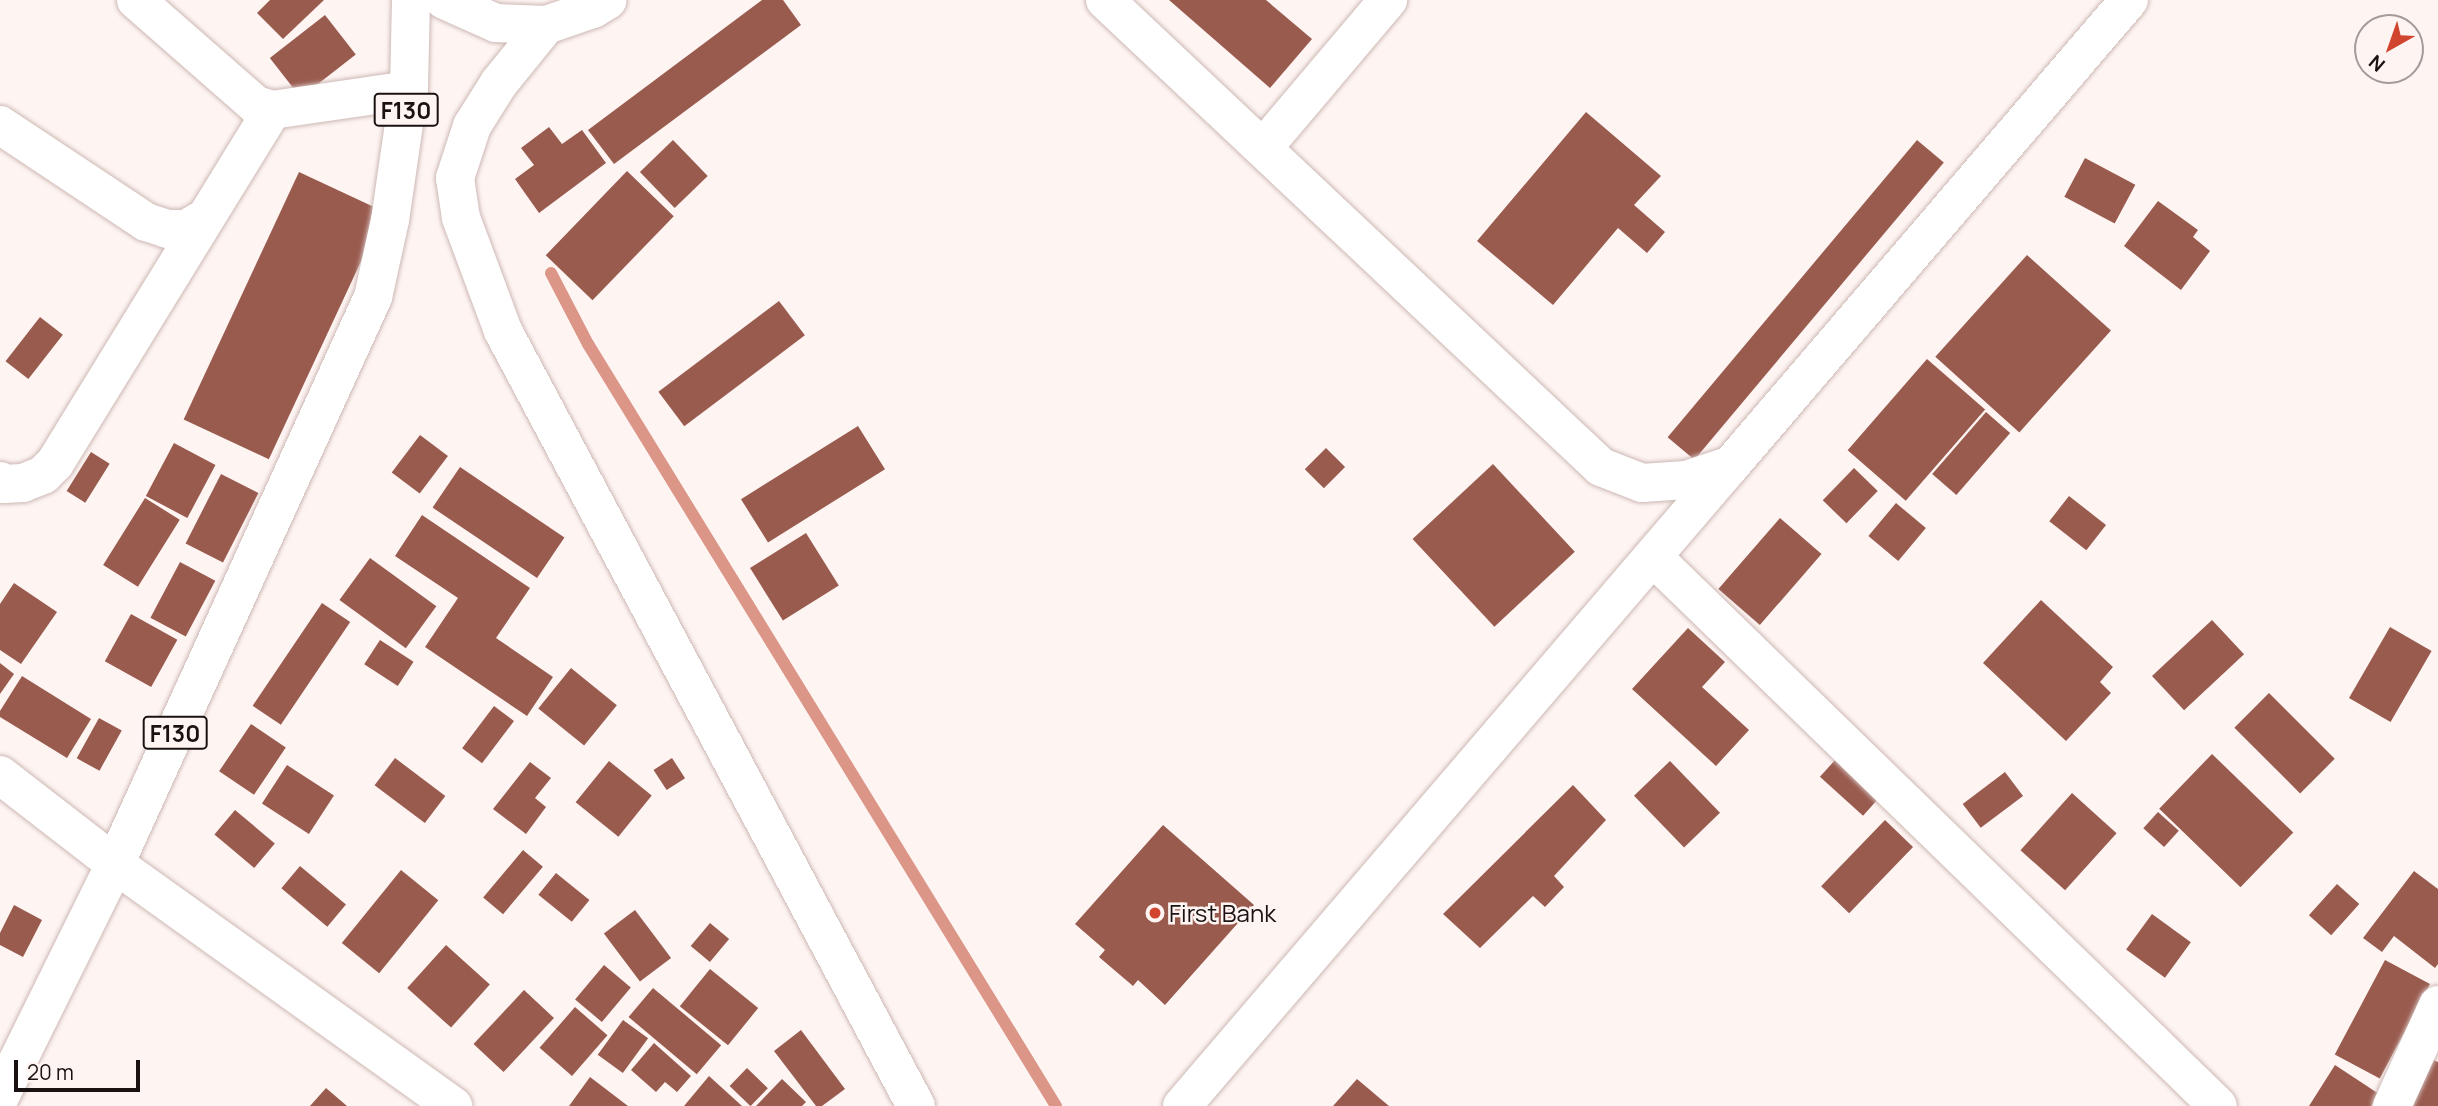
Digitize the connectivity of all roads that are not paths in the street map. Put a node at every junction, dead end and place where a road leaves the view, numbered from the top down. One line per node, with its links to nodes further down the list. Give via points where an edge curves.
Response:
1 (136, 0): 10 (street, via 256,105)
2 (411, 0): 9 (street, F130)
3 (444, 0): 8 (street, via 496,23)
4 (608, 0): 8 (street)
5 (1105, 0): 12 (street)
6 (1388, 0): 12 (street)
7 (2129, 0): 14 (street)
8 (546, 25): 22 (street, F130, via 499,83 472,126 455,177 461,218 503,331)
9 (409, 90): 10 (street); 18 (street, F130, via 373,297)
10 (272, 110): 13 (street)
11 (0, 125): 13 (street, via 146,222 186,229)
12 (1263, 148): 14 (street, via 1601,467 1642,483 1686,481)
13 (205, 218): 15 (street, via 55,463 43,475 23,483)
14 (1731, 466): 16 (street)
15 (0, 481)
16 (1654, 558): 23 (street); 24 (street)
17 (0, 775): 18 (street)
18 (115, 864): 20 (street); 21 (street)
19 (2438, 1004): 25 (street)
20 (0, 1097)
21 (453, 1106)
22 (916, 1106)
23 (1182, 1106)
24 (2218, 1106)
25 (2392, 1106)

